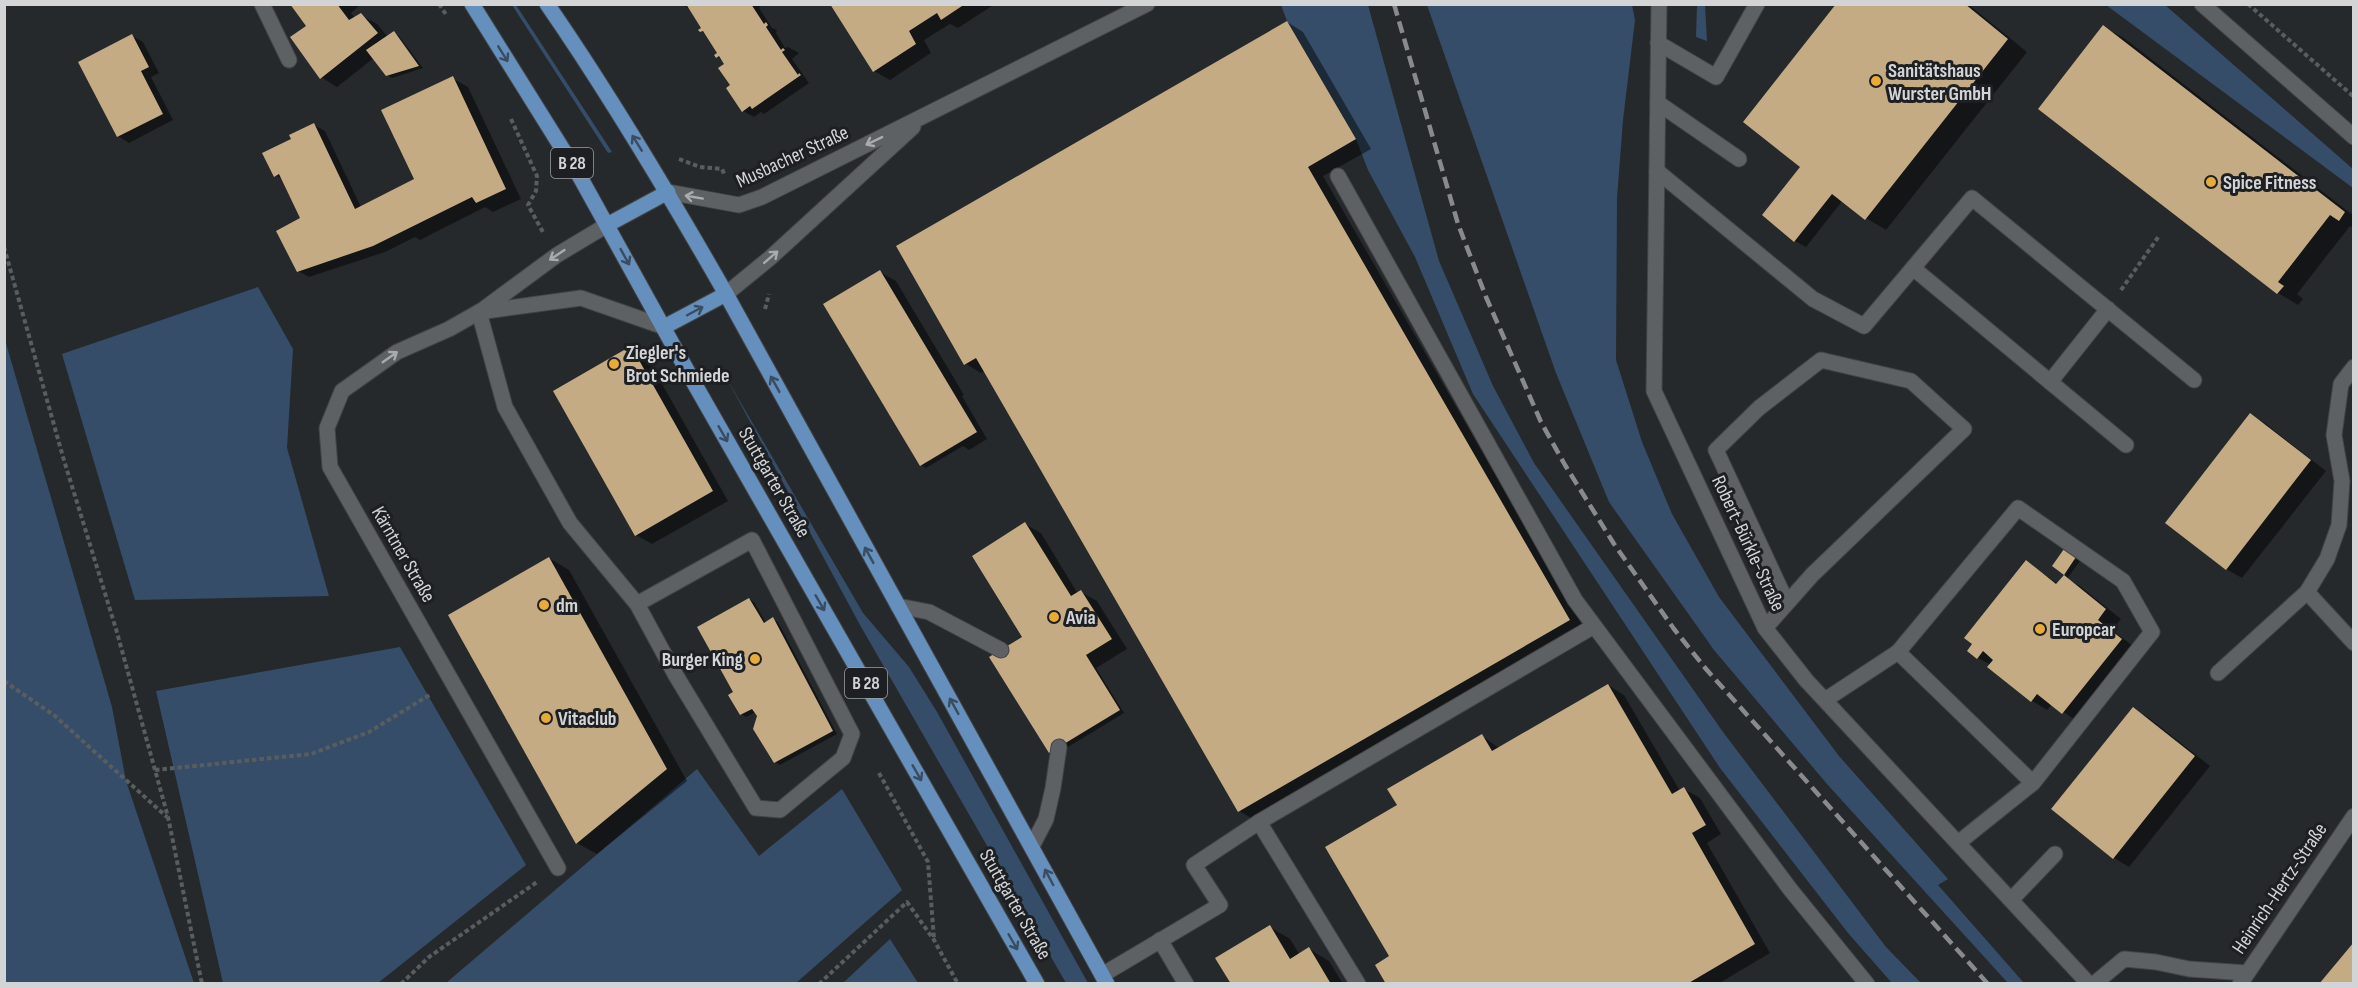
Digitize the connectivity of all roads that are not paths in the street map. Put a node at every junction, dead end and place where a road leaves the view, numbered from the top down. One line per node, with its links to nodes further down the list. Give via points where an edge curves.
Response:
1 (262, 4): 9 (street)
2 (472, 4): 17 (main road, Stuttgarter Straße / B 28, one-way to 17)
3 (547, 4): 16 (main road, Stuttgarter Straße, one-way to 3)
4 (1147, 4): 11 (street, Musbacher Straße)
5 (1659, 4): 8 (street, Robert-Bürkle-Straße)
6 (1757, 4): 8 (street, via 1716,77)
7 (2202, 4): 12 (street)
8 (1659, 43): 10 (street, Robert-Bürkle-Straße)
9 (290, 60)
10 (1658, 103): 13 (street); 14 (street, Robert-Bürkle-Straße)
11 (927, 115): 16 (street, Musbacher Straße, one-way to 16, via 739,205); 19 (street, Musbacher Straße, one-way to 11)
12 (2354, 138)
13 (1739, 159)
14 (1657, 171): 18 (street, via 1813,299 1864,326); 32 (street, Robert-Bürkle-Straße, via 1654,391)
15 (1338, 176): 31 (street, via 1575,600)
16 (668, 192): 17 (main road); 19 (main road, Stuttgarter Straße)
17 (607, 225): 21 (street, Kärntner Straße, one-way to 21, via 557,255); 22 (main road, Stuttgarter Straße / B 28, one-way to 22)
18 (1913, 268): 20 (street, via 1972,198); 25 (street)
19 (726, 294): 22 (main road, one-way to 19); 30 (main road, Stuttgarter Straße, one-way to 19)
20 (2108, 309): 24 (street); 25 (street)
21 (479, 312): 22 (street, Kärntner Straße, via 581,298); 29 (street, via 505,407 570,523); 45 (street, Kärntner Straße, one-way to 21, via 330,467 327,428 342,391 397,352)
22 (664, 327): 50 (main road, Stuttgarter Straße / B 28, one-way to 50)
23 (2354, 367): 27 (street, via 2341,384 2334,435 2342,481 2339,525 2327,559)
24 (2194, 380)
25 (2050, 382): 26 (street)
26 (2126, 445)
27 (2307, 592): 33 (street); 36 (street)
28 (1786, 603): 28 (street, via 1964,429 1911,381 1821,360 1760,408 1716,450); 32 (street)
29 (637, 604): 29 (street, via 756,808 780,810 843,758 852,734 752,540)
30 (898, 606): 34 (street, via 929,612); 43 (main road, Stuttgarter Straße, one-way to 30)
31 (1594, 626): 41 (street); 53 (street, via 1790,889)
32 (1766, 628): 37 (street, Robert-Bürkle-Straße)
33 (2354, 643)
34 (1001, 650)
35 (1898, 652): 37 (street); 39 (street); 39 (street, via 2018,508 2123,580 2152,632)
36 (2218, 673)
37 (1825, 700): 42 (street, Robert-Bürkle-Straße)
38 (1059, 747): 43 (street, via 1046,819)
39 (2033, 783): 42 (street)
40 (2354, 816): 48 (street, Heinrich-Hertz-Straße)
41 (1259, 822): 47 (street, via 1194,865 1220,904); 52 (street)
42 (1958, 843): 46 (street, Robert-Bürkle-Straße)
43 (1032, 846): 49 (main road, Stuttgarter Straße, one-way to 43)
44 (2055, 854): 46 (street)
45 (558, 868)
46 (2011, 900): 54 (street, Robert-Bürkle-Straße)
47 (1160, 940): 49 (street); 51 (street)
48 (2244, 978): 55 (street, via 2124,959)
49 (1104, 979)
50 (1037, 984)
51 (1185, 984)
52 (1358, 984)
53 (1867, 984)
54 (2089, 984)
55 (2094, 984)

